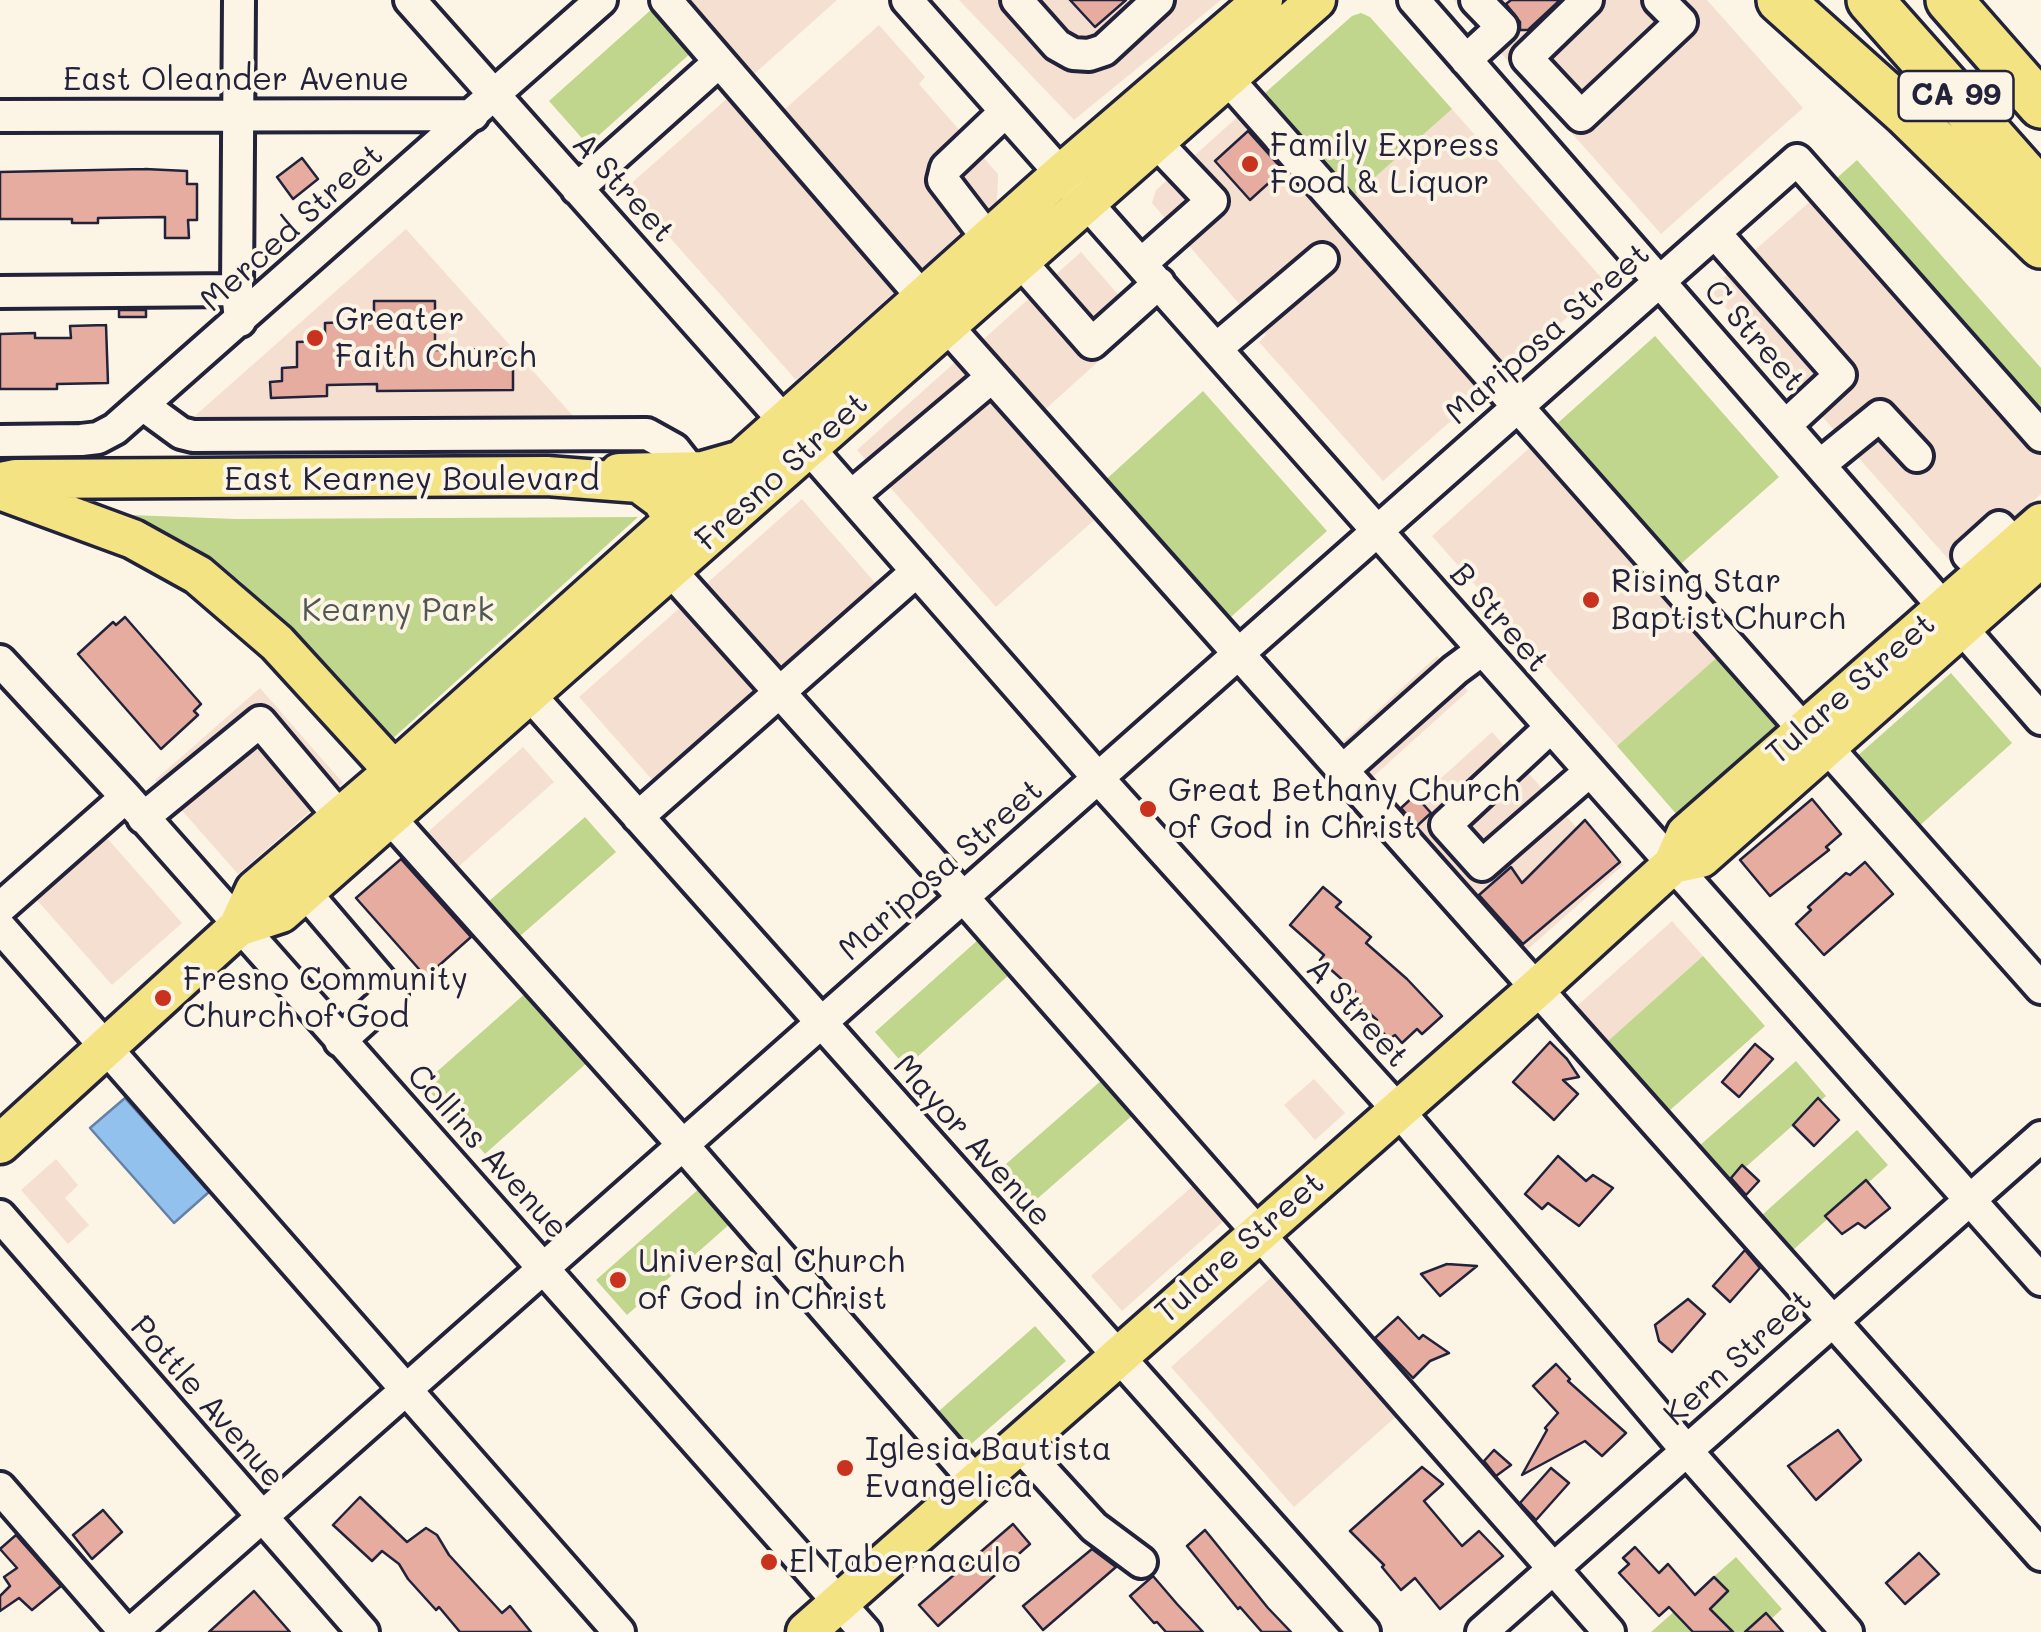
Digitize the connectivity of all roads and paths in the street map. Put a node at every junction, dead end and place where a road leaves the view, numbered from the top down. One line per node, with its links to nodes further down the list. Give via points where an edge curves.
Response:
1 (238, 0): 24 (street)
2 (410, 0): 21 (street, A Street)
3 (601, 0): 21 (street, Merced Street)
4 (666, 0): 18 (street)
5 (907, 0): 23 (street, B Street)
6 (1016, 0): 7 (street, via 1056,45 1089,54 1104,50)
7 (1158, 0)
8 (1263, 0): 28 (main road, Fresno Street)
9 (1316, 0): 19 (main road, Fresno Street)
10 (1414, 0): 17 (street, C Street)
11 (1476, 0): 17 (street, via 1502,27)
12 (1586, 0): 20 (street, via 1528,58)
13 (1660, 0): 20 (street, via 1681,22 1667,36 1581,116)
14 (1780, 0): 32 (highway)
15 (1870, 0): 30 (highway, CA 99)
16 (1949, 0): 22 (highway, CA 99)
17 (1466, 60): 26 (street, C Street)
18 (719, 62): 29 (street); 39 (street)
19 (1226, 77): 27 (main road, Fresno Street); 43 (street)
20 (1560, 94): 26 (street)
21 (483, 105): 24 (street, East Oleander Avenue); 29 (street, A Street); 38 (street, Merced Street)
22 (2041, 105)
23 (1005, 112): 28 (street, B Street); 33 (street, via 946,168 943,180)
24 (238, 113): 25 (street, East Oleander Avenue); 38 (street)
25 (0, 116)
26 (1526, 128): 36 (street, C Street)
27 (1155, 140): 28 (main road, Fresno Street); 35 (street, via 1212,200)
28 (1074, 186): 33 (main road, Fresno Street); 35 (street, B Street)
29 (577, 189): 45 (street, A Street)
30 (2041, 193)
31 (1714, 234): 36 (street, Mariposa Street); 44 (street, via 1840,376); 46 (street, Mariposa Street, via 1798,160)
32 (2041, 245)
33 (1004, 250): 35 (street, via 1092,343); 39 (main road, Fresno Street)
34 (1322, 259): 40 (street)
35 (1151, 273): 40 (street, B Street)
36 (1660, 282): 43 (street, Mariposa Street); 44 (street, C Street)
37 (0, 292): 38 (street)
38 (239, 306): 42 (street, Merced Street)
39 (935, 312): 41 (street); 45 (main road, Fresno Street)
40 (1217, 348): 57 (street, B Street)
41 (992, 377): 55 (street); 64 (street)
42 (144, 406): 47 (street, Merced Street, via 98,438); 51 (street, via 193,436 646,434 674,449)
43 (1519, 406): 57 (street, Mariposa Street); 70 (street)
44 (1786, 425): 50 (street, C Street)
45 (797, 434): 49 (main road, Fresno Street); 55 (street, A Street); 59 (main road, Fresno Street)
46 (2041, 436)
47 (0, 441)
48 (1918, 456): 50 (street, via 1880,416)
49 (743, 460): 51 (main road); 56 (main road, Fresno Street)
50 (1820, 464): 61 (street, C Street)
51 (692, 472): 52 (main road)
52 (547, 476): 53 (main road, East Kearney Boulevard); 56 (main road, East Kearney Boulevard, via 639,482 662,500)
53 (0, 482)
54 (0, 490): 71 (main road, via 133,539 198,575 277,643)
55 (851, 496): 60 (street, A Street)
56 (672, 520): 62 (main road, via 667,550); 71 (main road, Fresno Street)
57 (1377, 532): 63 (street, B Street); 64 (street, Mariposa Street)
58 (2033, 542): 61 (main road, Tulare Street); 61 (main road, Tulare Street, via 1984,572)
59 (670, 571): 62 (main road, Fresno Street); 66 (street)
60 (917, 571): 66 (street); 75 (street, A Street)
61 (1952, 618): 68 (street, C Street); 70 (main road, Tulare Street)
62 (602, 630): 67 (main road, Fresno Street)
63 (1482, 650): 69 (street, B Street); 72 (street)
64 (1239, 654): 72 (street); 75 (street, Mariposa Street)
65 (0, 661): 76 (street, Collins Avenue)
66 (780, 693): 78 (street); 82 (street)
67 (530, 695): 74 (main road, Fresno Street); 78 (street, Mayor Avenue)
68 (2041, 719)
69 (1550, 728): 73 (street, B Street); 73 (street, via 1446,826 1482,865)
70 (1816, 739): 80 (main road, Tulare Street, via 1686,834); 86 (street)
71 (394, 770): 74 (main road); 77 (main road, Fresno Street)
72 (1343, 770): 87 (street)
73 (1590, 771): 80 (street, B Street)
74 (441, 774): 79 (main road, Fresno Street)
75 (1098, 778): 82 (street, Mariposa Street); 91 (street, A Street)
76 (134, 808): 77 (street, via 260,722); 83 (street); 85 (street, Collins Avenue)
77 (339, 816): 85 (main road, Fresno Street, via 256,890)
78 (638, 817): 88 (street, Mayor Avenue)
79 (390, 818): 81 (main road, Fresno Street); 94 (street)
80 (1673, 864): 87 (main road, Tulare Street); 95 (street, B Street)
81 (305, 892): 85 (main road, Fresno Street, via 281,912); 89 (street, via 392,994)
82 (963, 897): 88 (street, Mariposa Street); 97 (street)
83 (0, 908)
84 (0, 927): 90 (street)
85 (238, 927): 89 (street, Collins Avenue); 90 (main road, Fresno Street)
86 (2041, 988)
87 (1535, 990): 91 (main road, Tulare Street); 100 (street)
88 (820, 1024): 94 (street, Mariposa Street); 101 (street, Mayor Avenue)
89 (340, 1040): 98 (street, Collins Avenue)
90 (107, 1049): 93 (main road, Fresno Street); 102 (street)
91 (1398, 1110): 97 (main road, Tulare Street); 104 (street, A Street)
92 (2041, 1137): 95 (street, Kern Street)
93 (0, 1144)
94 (684, 1145): 98 (street, Mariposa Street); 105 (street)
95 (1970, 1200): 99 (street, B Street); 100 (street, Kern Street)
96 (0, 1216): 107 (street, Pottle Avenue)
97 (1257, 1234): 101 (main road, Tulare Street); 110 (street)
98 (544, 1268): 102 (street, Mariposa Street); 111 (street, Collins Avenue)
99 (2041, 1280)
100 (1832, 1322): 104 (street, Kern Street); 108 (street)
101 (1117, 1355): 103 (main road, Tulare Street); 117 (street, Mayor Avenue)
102 (406, 1390): 107 (street, Mariposa Street); 114 (street)
103 (1019, 1445): 105 (main road, Tulare Street); 109 (street, via 1094,1527)
104 (1687, 1451): 110 (street, Kern Street); 120 (street, A Street)
105 (977, 1483): 111 (main road, Tulare Street)
106 (0, 1488): 112 (street)
107 (261, 1518): 112 (street, Mariposa Street); 113 (street, Pottle Avenue)
108 (2041, 1556)
109 (1142, 1562)
110 (1552, 1570): 118 (street, Kern Street); 119 (street)
111 (839, 1603): 115 (main road, Tulare Street); 116 (street, Collins Avenue)
112 (128, 1632)
113 (362, 1632)
114 (619, 1632)
115 (806, 1632)
116 (864, 1632)
117 (1364, 1632)
118 (1482, 1632)
119 (1609, 1632)
120 (1846, 1632)

